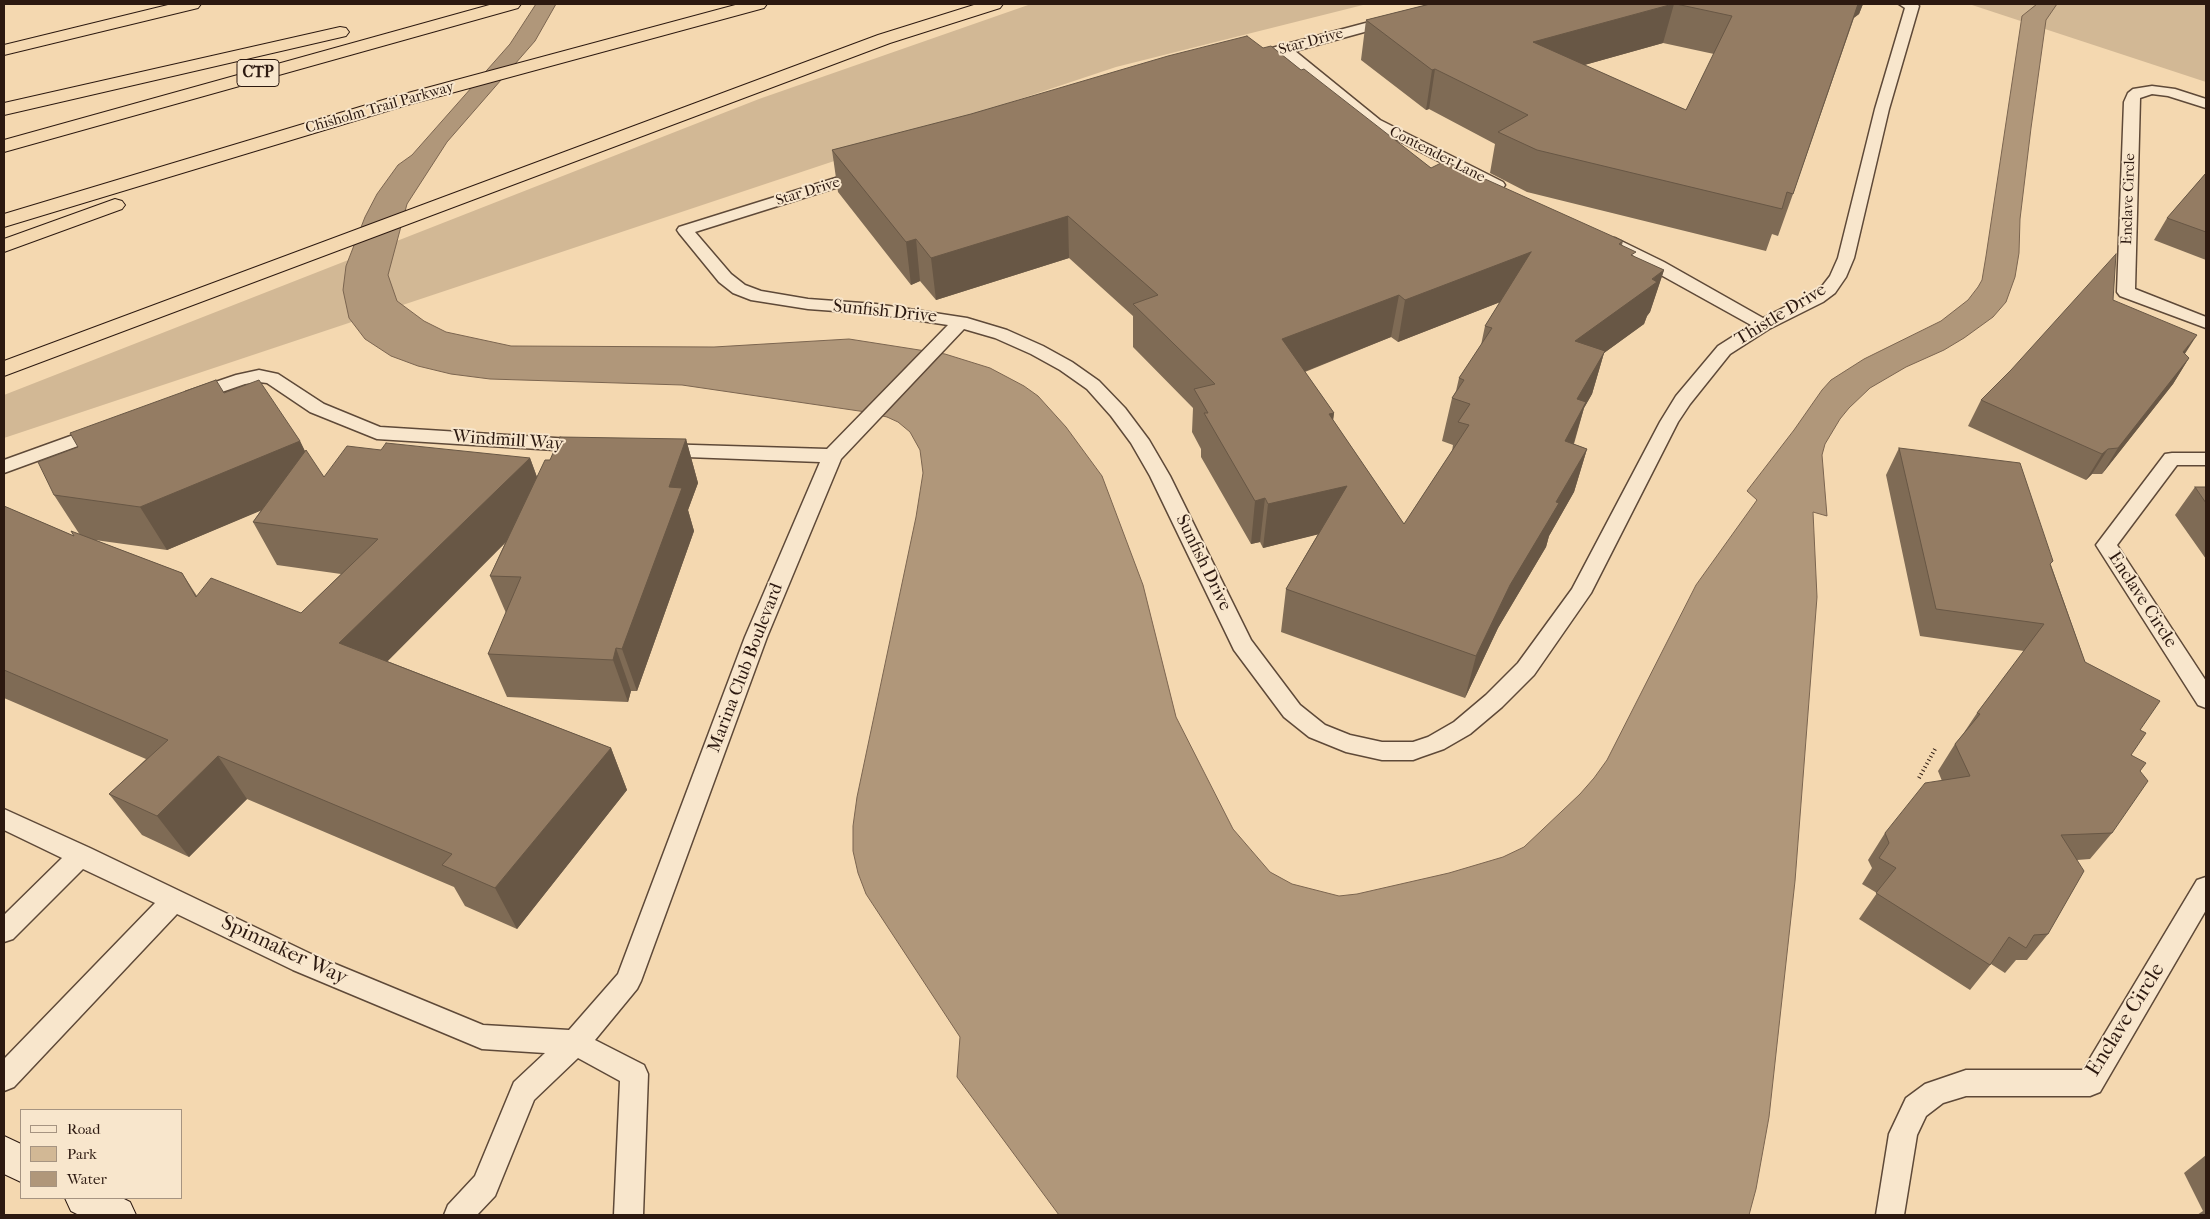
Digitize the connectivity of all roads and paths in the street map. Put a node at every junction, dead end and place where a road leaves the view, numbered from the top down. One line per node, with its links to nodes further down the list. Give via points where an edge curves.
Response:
1 (192, 4): 11 (highway)
2 (468, 4): 8 (highway)
3 (512, 4): 16 (highway, CTP)
4 (758, 4): 13 (highway, Chisholm Trail Parkway)
5 (994, 4): 26 (highway, via 884,39)
6 (1909, 5): 25 (lane, Thistle Drive, via 1846,258 1838,277 1817,298)
7 (1406, 16): 10 (lane, Star Drive)
8 (372, 25)
9 (352, 30): 15 (highway)
10 (1284, 49): 12 (lane, Star Drive); 18 (lane, Contender Lane, via 1376,123)
11 (4, 50)
12 (1236, 63)
13 (400, 101): 19 (highway, Chisholm Trail Parkway); 21 (highway)
14 (2206, 104): 24 (lane, Enclave Circle, via 2170,92 2152,90 2138,92 2134,96 2126,292)
15 (4, 109)
16 (4, 146)
17 (878, 170): 22 (lane, Star Drive, via 685,230 739,289)
18 (1507, 190)
19 (4, 221)
20 (1596, 235): 25 (lane)
21 (4, 246)
22 (781, 301): 23 (lane, Sunfish Drive, via 876,309)
23 (961, 322): 31 (lane, Marina Club Boulevard); 34 (lane, Sunfish Drive, via 1000,334 1066,366 1093,385 1118,412 1160,476 1242,644 1292,712 1316,731 1346,743 1382,751 1413,751 1436,743 1462,728 1526,669)
24 (2206, 322)
25 (1763, 325): 34 (lane, Thistle Drive, via 1724,350 1683,400)
26 (4, 369)
27 (172, 404): 29 (lane, Windmill Way, via 259,376 272,378 317,408 377,433)
28 (116, 425): 33 (lane)
29 (606, 447)
30 (645, 449): 31 (lane)
31 (832, 456): 43 (lane, Marina Club Boulevard, via 756,637 628,981)
32 (2206, 459): 35 (lane, Enclave Circle, via 2172,459 2106,546)
33 (4, 467)
34 (1580, 593)
35 (2206, 699)
36 (1935, 748): 37 (path)
37 (1919, 778)
38 (4, 819): 39 (lane, Spinnaker Way)
39 (81, 855): 41 (lane, Spinnaker Way); 42 (lane)
40 (2206, 888): 51 (lane, Enclave Circle, via 2090,1083 1966,1083 1935,1094 1916,1106 1903,1134)
41 (174, 900): 43 (lane, Spinnaker Way, via 302,962 482,1036); 44 (lane)
42 (4, 931)
43 (575, 1043): 49 (lane, Marina Club Boulevard, via 524,1091 484,1186); 50 (lane, via 634,1074)
44 (4, 1078)
45 (4, 1154): 46 (street)
46 (20, 1163)
47 (86, 1199): 48 (street)
48 (117, 1215)
49 (458, 1215)
50 (629, 1215)
51 (1890, 1215)

